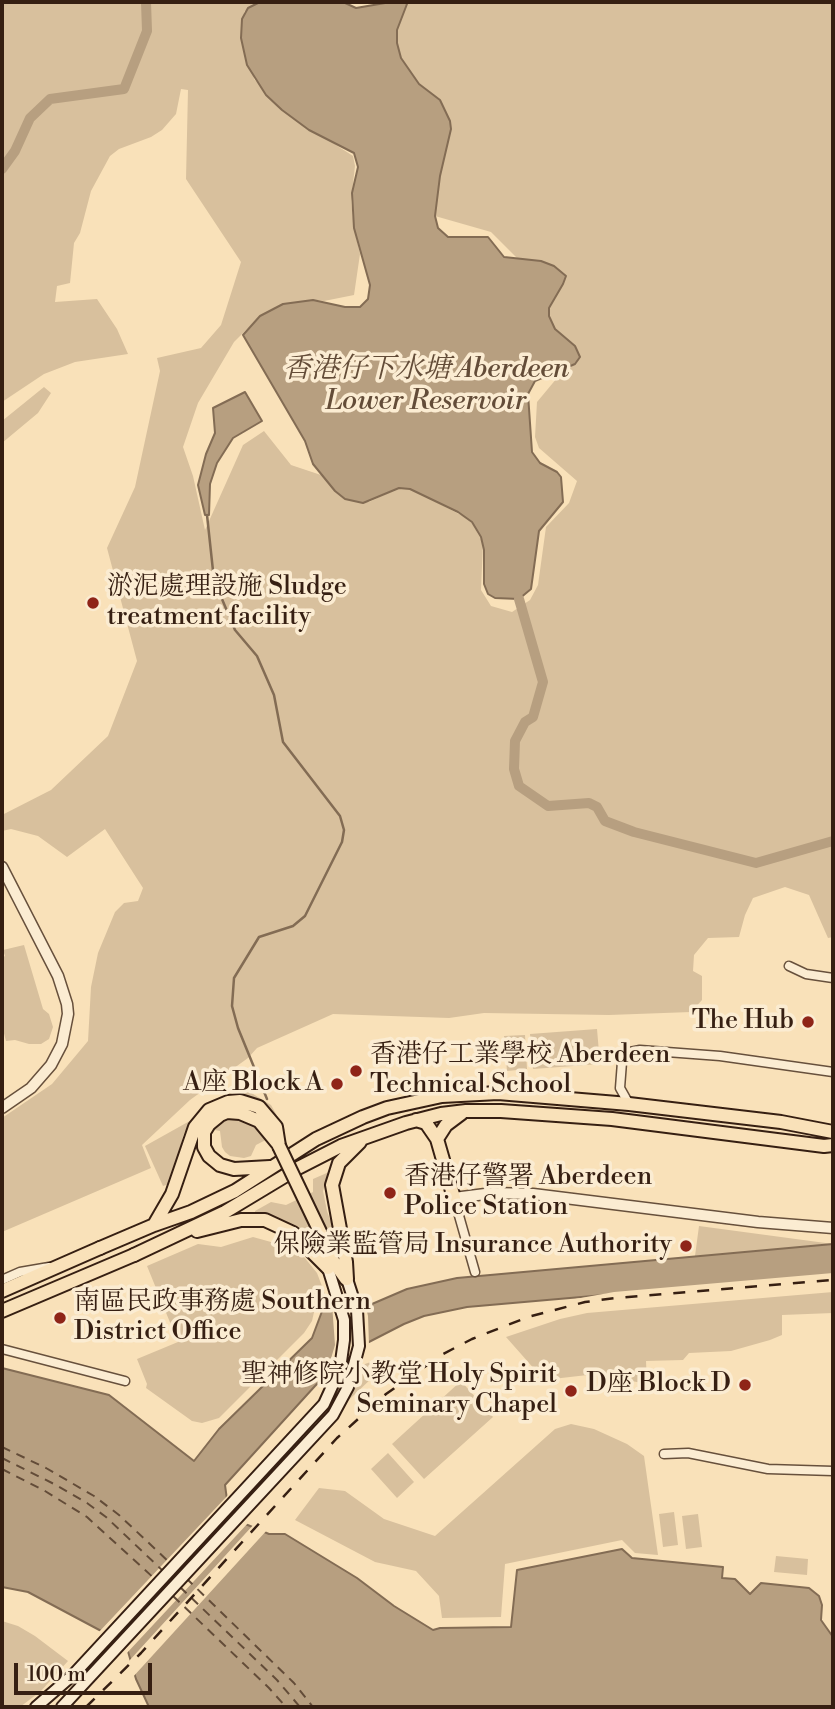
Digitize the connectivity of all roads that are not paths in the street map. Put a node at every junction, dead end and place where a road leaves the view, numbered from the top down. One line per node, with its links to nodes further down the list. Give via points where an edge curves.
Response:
1 (2, 867): 6 (street, via 58,976 68,1014 51,1065 31,1088)
2 (789, 966): 3 (street)
3 (833, 978)
4 (833, 1072): 5 (street, via 640,1050 630,1052 622,1062 620,1088)
5 (629, 1104): 10 (main road); 16 (main road, via 498,1093 442,1096 363,1117)
6 (2, 1108)
7 (466, 1111): 8 (main road); 14 (main road, via 448,1123); 15 (main road, via 612,1119)
8 (416, 1120): 13 (main road); 14 (main road, via 426,1123)
9 (833, 1125): 10 (main road)
10 (815, 1127): 12 (main road)
11 (200, 1129): 16 (main road, via 204,1147 220,1165); 18 (main road); 21 (main road, bridge, via 220,1115 240,1112 259,1121 279,1146)
12 (833, 1132)
13 (363, 1139): 20 (main road, via 341,1146); 24 (main road, via 339,1163 331,1192)
14 (438, 1139): 17 (main road)
15 (830, 1147)
16 (270, 1167): 18 (main road, via 235,1191)
17 (454, 1198): 19 (street, via 533,1194); 23 (street)
18 (154, 1224): 22 (main road)
19 (833, 1228)
20 (187, 1232): 21 (main road, via 255,1219 270,1222 293,1233); 27 (main road)
21 (329, 1263): 24 (main road); 32 (main road, via 344,1320 344,1340 340,1369 324,1404 74,1674)
22 (57, 1266): 25 (street); 26 (main road)
23 (475, 1272)
24 (347, 1279): 33 (main road, via 357,1310 359,1346 348,1387 333,1415)
25 (2, 1280)
26 (2, 1290)
27 (2, 1311)
28 (2, 1349): 29 (street)
29 (125, 1381)
30 (664, 1454): 31 (street, via 688,1453 768,1469)
31 (833, 1471)
32 (36, 1707)
33 (62, 1707)

